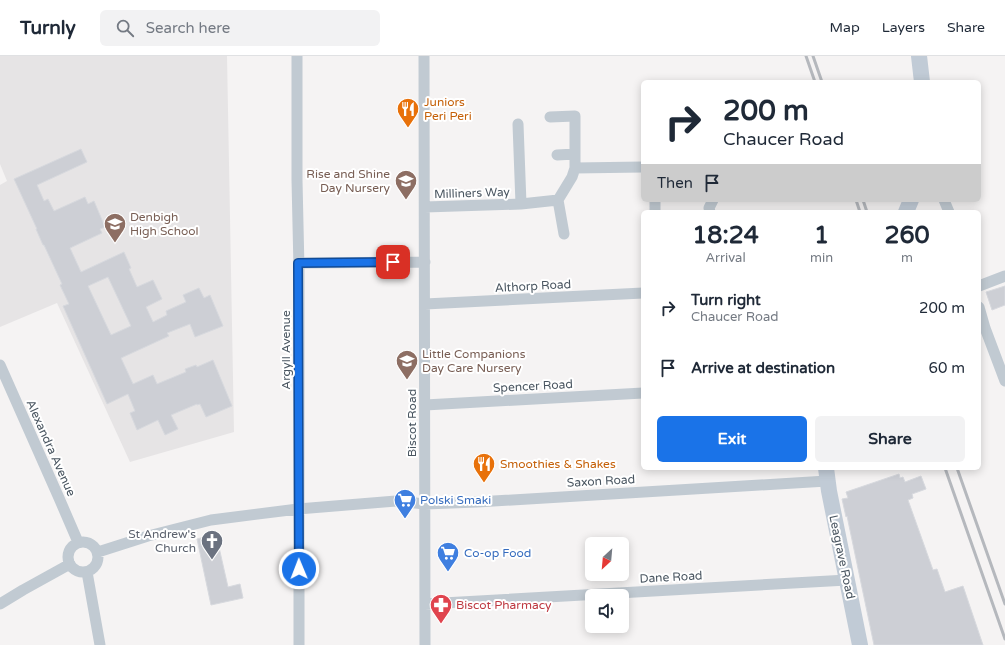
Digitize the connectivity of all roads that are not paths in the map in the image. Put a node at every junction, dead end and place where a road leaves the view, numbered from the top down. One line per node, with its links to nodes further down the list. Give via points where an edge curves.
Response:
1 (297, 56): 16 (street, Argyll Avenue)
2 (424, 56): 13 (street, Biscot Road)
3 (920, 56): 4 (main road)
4 (922, 80)
5 (550, 117): 7 (street, via 575,116)
6 (518, 124): 12 (street, Milliners Way)
7 (575, 154): 8 (street); 10 (street)
8 (557, 155)
9 (641, 167): 10 (street)
10 (575, 168): 11 (street)
11 (558, 200): 12 (street, Milliners Way); 14 (street)
12 (520, 204): 13 (street, Milliners Way)
13 (425, 207): 15 (street, Biscot Road)
14 (564, 234)
15 (425, 262): 16 (street); 20 (street, Biscot Road)
16 (298, 263): 28 (street, Argyll Avenue)
17 (1005, 276): 18 (street)
18 (981, 285)
19 (641, 292): 20 (street, Althorp Road)
20 (425, 304): 25 (street, Biscot Road)
21 (981, 314): 23 (street)
22 (0, 365): 29 (street, Alexandra Avenue)
23 (1005, 381)
24 (641, 393): 25 (street, Spencer Road)
25 (425, 405): 27 (street, Biscot Road)
26 (826, 474): 27 (street, Saxon Road); 33 (main road, Leagrave Road)
27 (425, 504): 28 (street, Saxon Road, via 396,501); 35 (street, Biscot Road)
28 (298, 509): 30 (street, Saxon Road, via 211,520); 37 (street, Argyll Avenue)
29 (78, 542): 30 (street, via 88,542); 31 (street, via 68,554)
30 (98, 552): 32 (street, via 98,562)
31 (70, 564): 32 (street, via 77,571); 34 (street)
32 (86, 572): 36 (street)
33 (847, 580): 35 (street, Dane Road); 39 (main road, Leagrave Road)
34 (0, 604)
35 (425, 604): 38 (street, Biscot Road)
36 (100, 645)
37 (299, 645)
38 (426, 645)
39 (860, 645)

